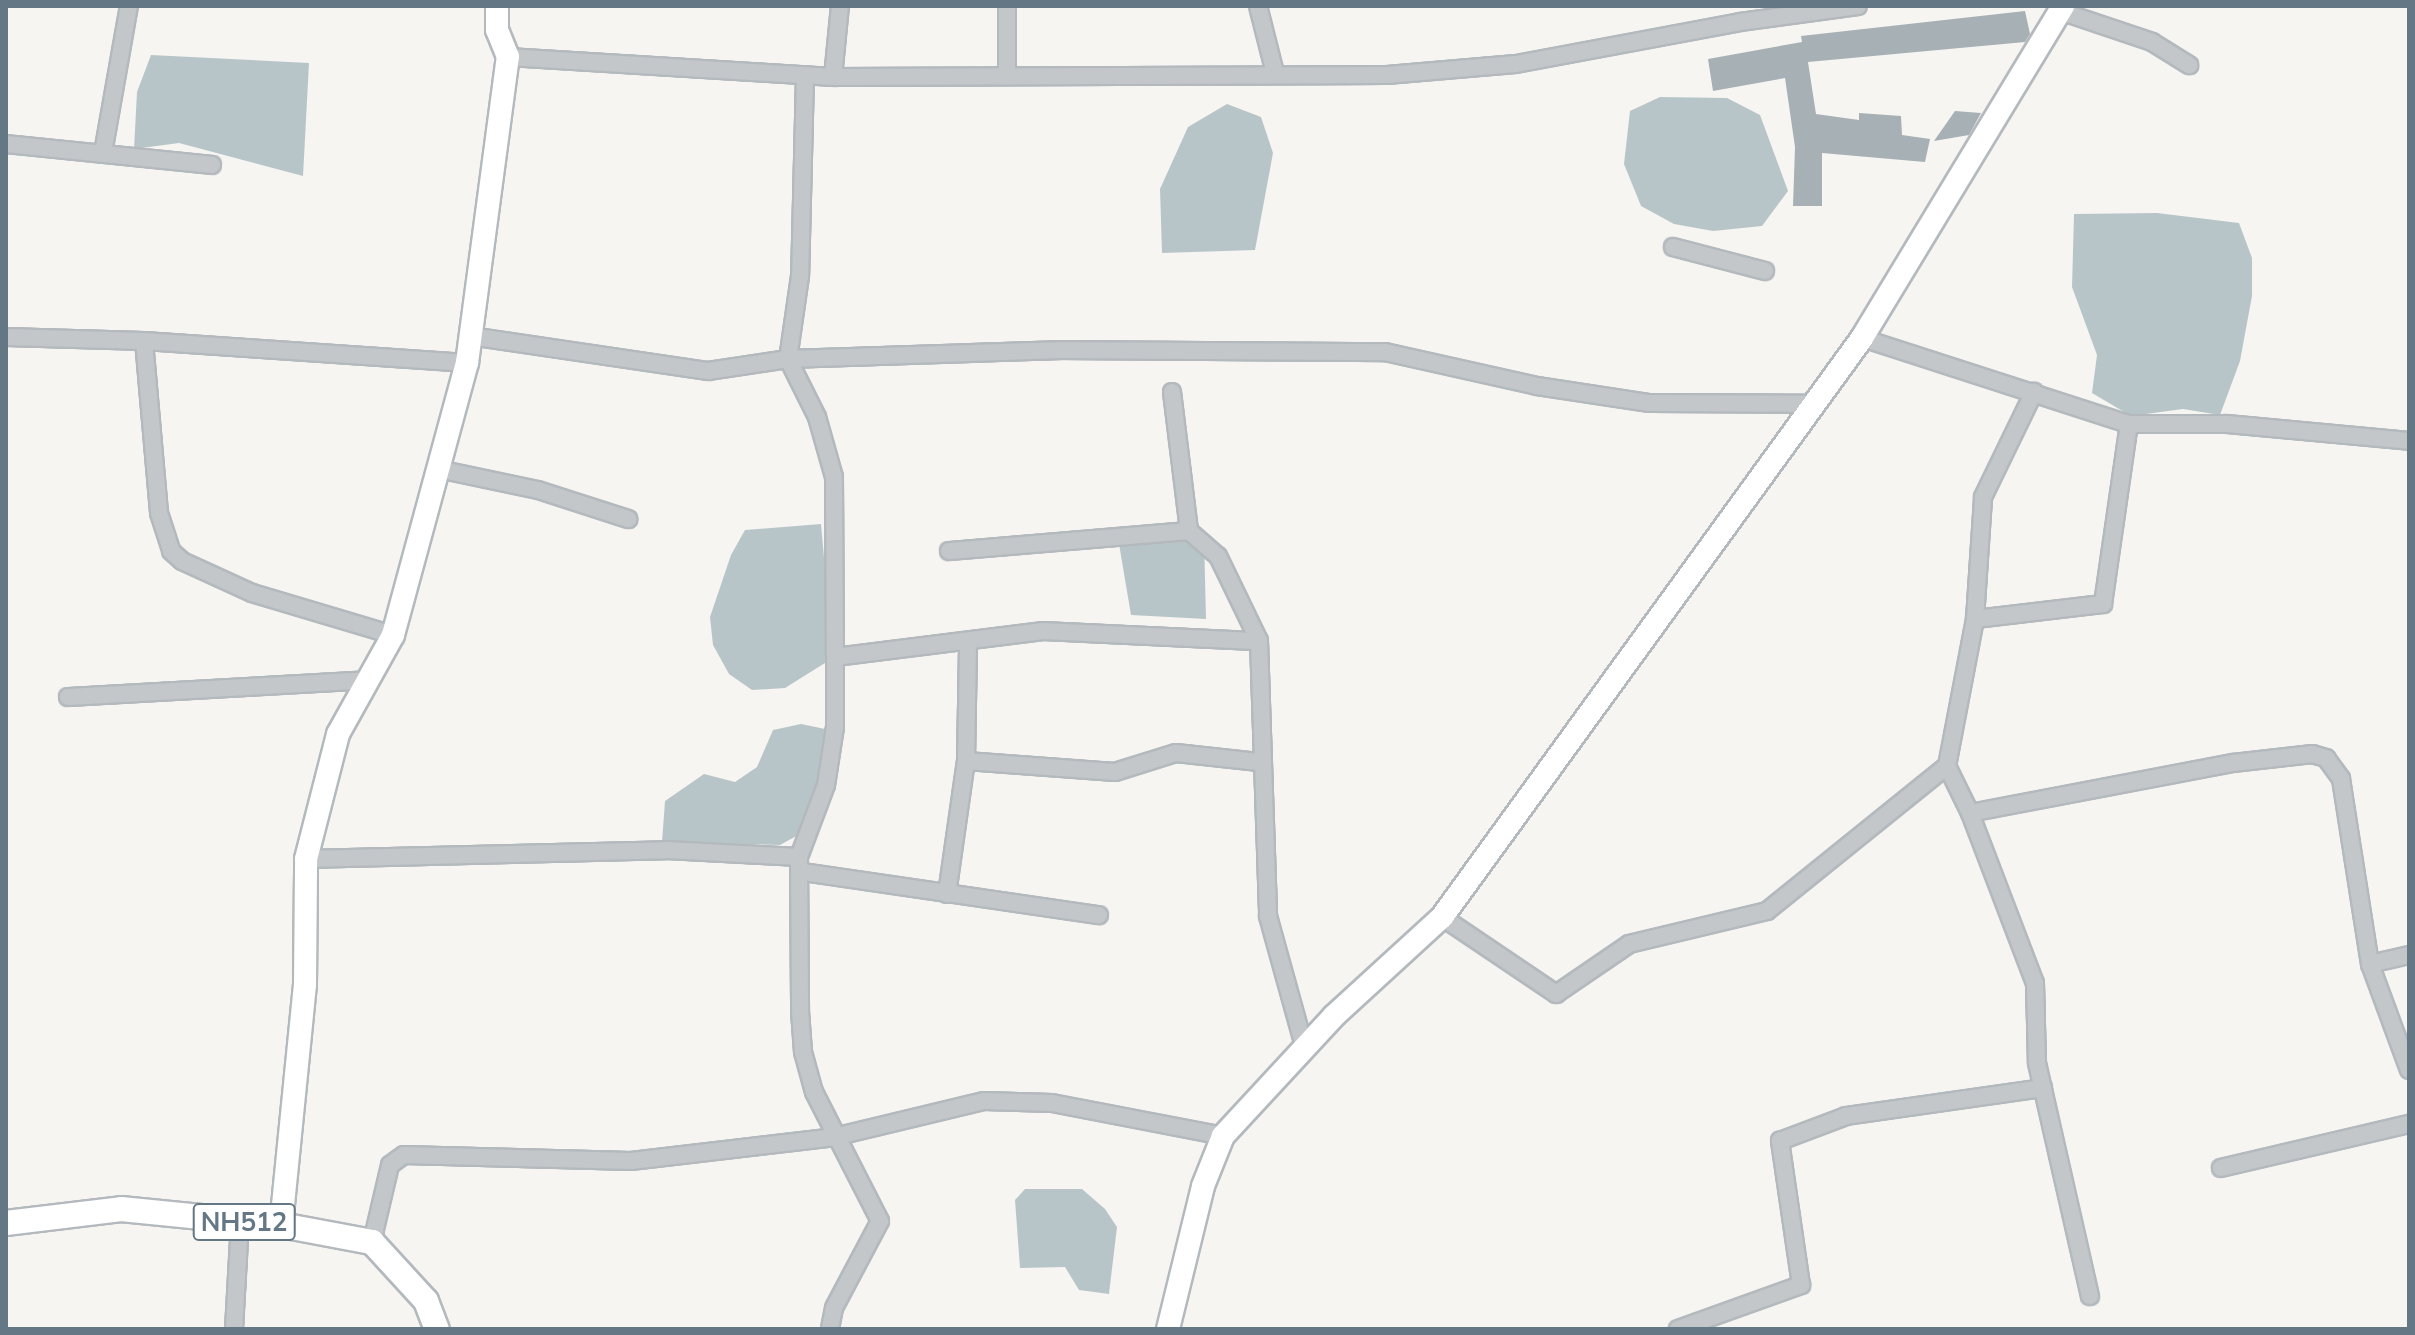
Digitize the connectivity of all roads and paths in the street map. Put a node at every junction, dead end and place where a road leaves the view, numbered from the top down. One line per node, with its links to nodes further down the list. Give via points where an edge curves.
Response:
1 (129, 6): 16 (street)
2 (497, 6): 9 (street, via 497,30)
3 (840, 6): 14 (street)
4 (1007, 6): 12 (street)
5 (1258, 6): 11 (street)
6 (1858, 6): 8 (street)
7 (2061, 8): 10 (street, via 2152,42); 22 (street)
8 (1739, 14): 11 (street, via 1516,64 1387,75)
9 (508, 57): 13 (street); 20 (street)
10 (2189, 65)
11 (1275, 73): 12 (street)
12 (1007, 74): 14 (street)
13 (805, 76): 14 (street); 24 (street, via 800,276)
14 (833, 77)
15 (6, 144): 16 (street)
16 (103, 153): 17 (street)
17 (212, 165)
18 (1673, 247): 19 (street)
19 (1765, 271)
20 (470, 336): 24 (street, via 678,370 743,369); 25 (street)
21 (6, 337): 23 (street)
22 (1862, 338): 27 (street); 28 (street)
23 (144, 341): 25 (street); 36 (street, via 159,513 171,551 252,593)
24 (788, 359): 28 (street, via 1063,350 1385,352 1537,386 1650,403); 39 (street, via 817,417 834,477)
25 (467, 363): 31 (street)
26 (1172, 392): 33 (street)
27 (2034, 392): 29 (street); 35 (street, via 1983,497)
28 (1816, 404): 50 (street)
29 (2129, 424): 30 (street, via 2213,423); 35 (street, via 2103,604)
30 (2409, 441)
31 (438, 469): 32 (street, via 538,490); 36 (street)
32 (628, 519)
33 (1189, 531): 34 (street); 38 (street, via 1218,556)
34 (949, 551)
35 (1975, 619): 44 (street)
36 (393, 635): 40 (street)
37 (968, 641): 38 (street, via 1043,631); 39 (street); 42 (street)
38 (1259, 641): 43 (street)
39 (835, 657): 47 (street, via 835,727 826,785)
40 (368, 680): 41 (street); 46 (street, via 338,734)
41 (68, 697)
42 (966, 761): 43 (street, via 1115,772 1176,753); 48 (street)
43 (1259, 762): 53 (street, via 1268,916)
44 (1947, 766): 45 (street); 50 (street, via 1767,911 1629,944 1556,994)
45 (1970, 813): 52 (street, via 2233,763 2299,754 2326,758 2341,779); 55 (street, via 2035,983 2034,1045)
46 (306, 859): 47 (street, via 666,850); 62 (street, via 305,985)
47 (801, 865): 48 (street); 58 (street, via 803,1052)
48 (947, 894): 49 (street)
49 (1099, 915)
50 (1442, 917): 53 (street)
51 (2409, 955): 52 (street)
52 (2370, 964): 54 (street)
53 (1304, 1046): 57 (street)
54 (2409, 1070)
55 (2043, 1088): 64 (street); 69 (street, via 1846,1116 1780,1141 1801,1285)
56 (2409, 1124): 59 (street)
57 (1223, 1136): 58 (street, via 1052,1103 984,1101); 65 (street, via 1203,1186)
58 (834, 1137): 63 (street, via 631,1161 404,1155 390,1165); 68 (street, via 880,1221 834,1308)
59 (2221, 1168)
60 (240, 1221): 61 (main road, NH512, via 121,1209); 62 (main road, NH512); 66 (street)
61 (6, 1223)
62 (281, 1225): 63 (main road, NH512)
63 (372, 1242): 67 (main road, via 426,1301)
64 (2090, 1296)
65 (1174, 1327)
66 (234, 1329)
67 (437, 1329)
68 (830, 1329)
69 (1678, 1329)

